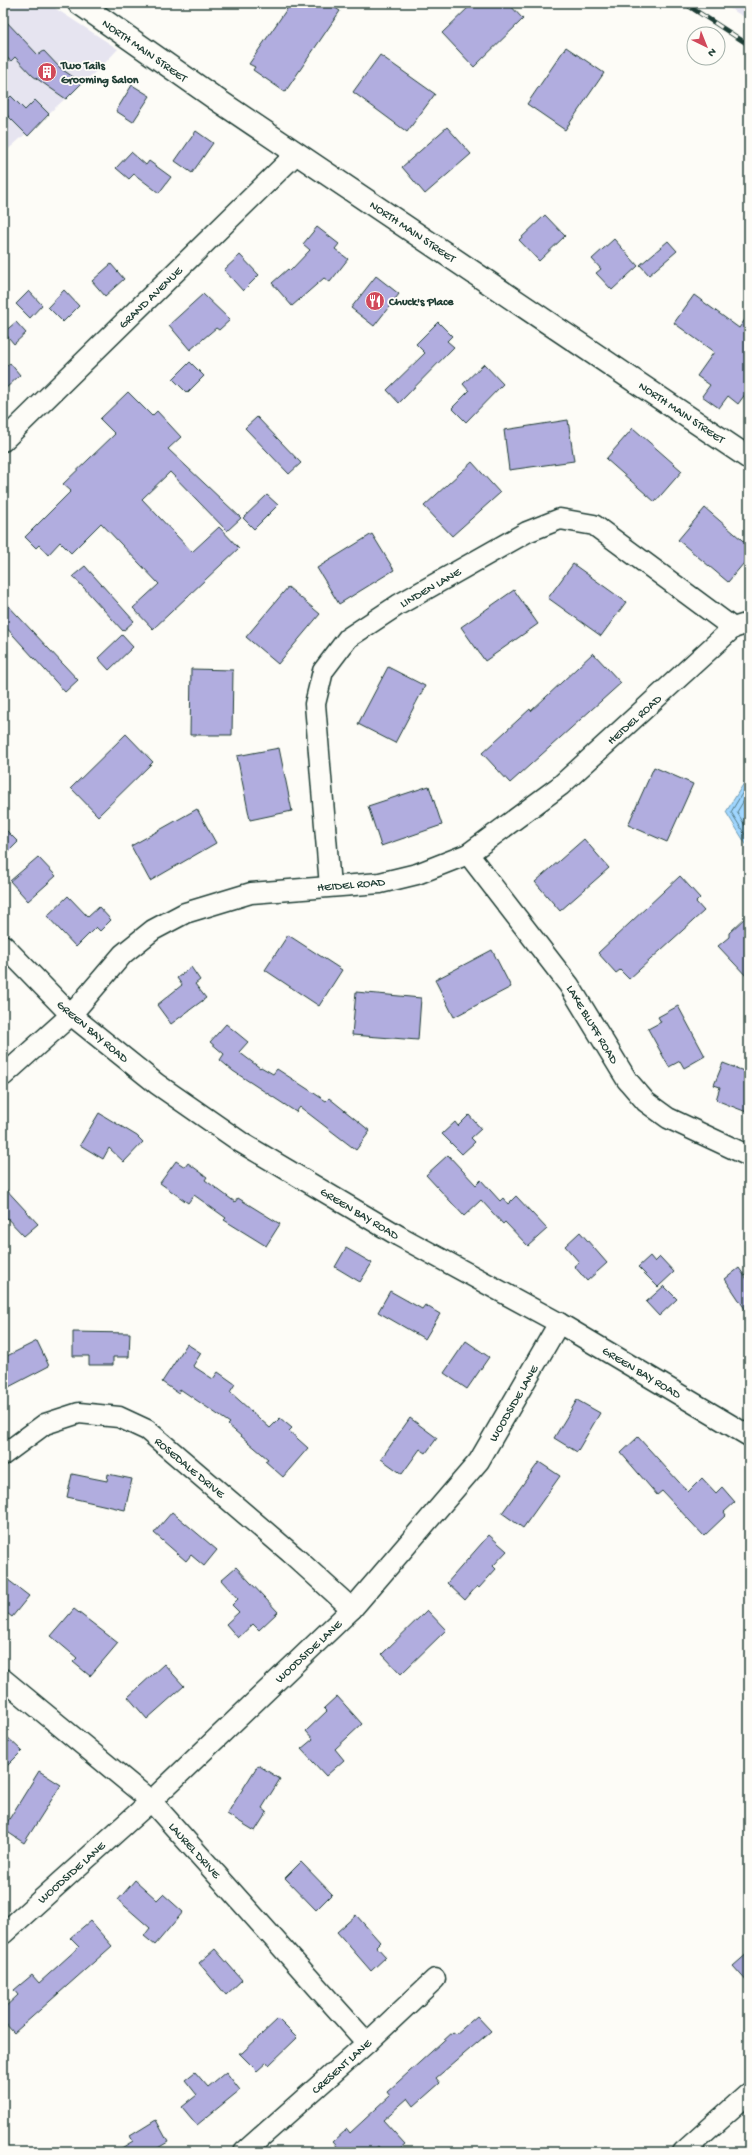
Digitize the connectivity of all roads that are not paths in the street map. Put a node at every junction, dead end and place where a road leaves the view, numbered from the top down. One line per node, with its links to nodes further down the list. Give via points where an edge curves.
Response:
1 (79, 3): 2 (main road, NORTH MAIN STREET)
2 (297, 154): 3 (street, GRAND AVENUE); 4 (main road, NORTH MAIN STREET)
3 (3, 441)
4 (749, 458)
5 (741, 626): 6 (street, HEIDEL ROAD, via 560,786); 7 (street, LINDEN LANE, via 594,525 560,519 527,532 398,605 348,638 322,671 315,704)
6 (468, 854): 7 (street, HEIDEL ROAD, via 417,874 380,883); 11 (street, LAKE BLUFF ROAD, via 570,985 627,1080 646,1102 668,1118)
7 (330, 886): 9 (street, HEIDEL ROAD, via 251,893 185,913 153,930 123,954)
8 (3, 945): 9 (street, GREEN BAY ROAD)
9 (71, 1015): 10 (street, HEIDEL ROAD); 12 (street, GREEN BAY ROAD, via 157,1084 242,1143 399,1236)
10 (3, 1076)
11 (749, 1156)
12 (560, 1323): 13 (street, GREEN BAY ROAD); 15 (street, WOODSIDE LANE, via 479,1461)
13 (749, 1436)
14 (3, 1455): 15 (street, ROSEDALE DRIVE, via 45,1424 79,1414 119,1417 147,1430)
15 (352, 1609): 17 (street, WOODSIDE LANE)
16 (3, 1679): 17 (street, LAUREL DRIVE)
17 (151, 1801): 18 (street, WOODSIDE LANE); 20 (street, LAUREL DRIVE)
18 (3, 1934)
19 (436, 1978): 20 (street, CRESENT LANE)
20 (367, 2043): 22 (street, CRESENT LANE)
21 (749, 2093): 23 (street)
22 (244, 2152)
23 (683, 2152)

